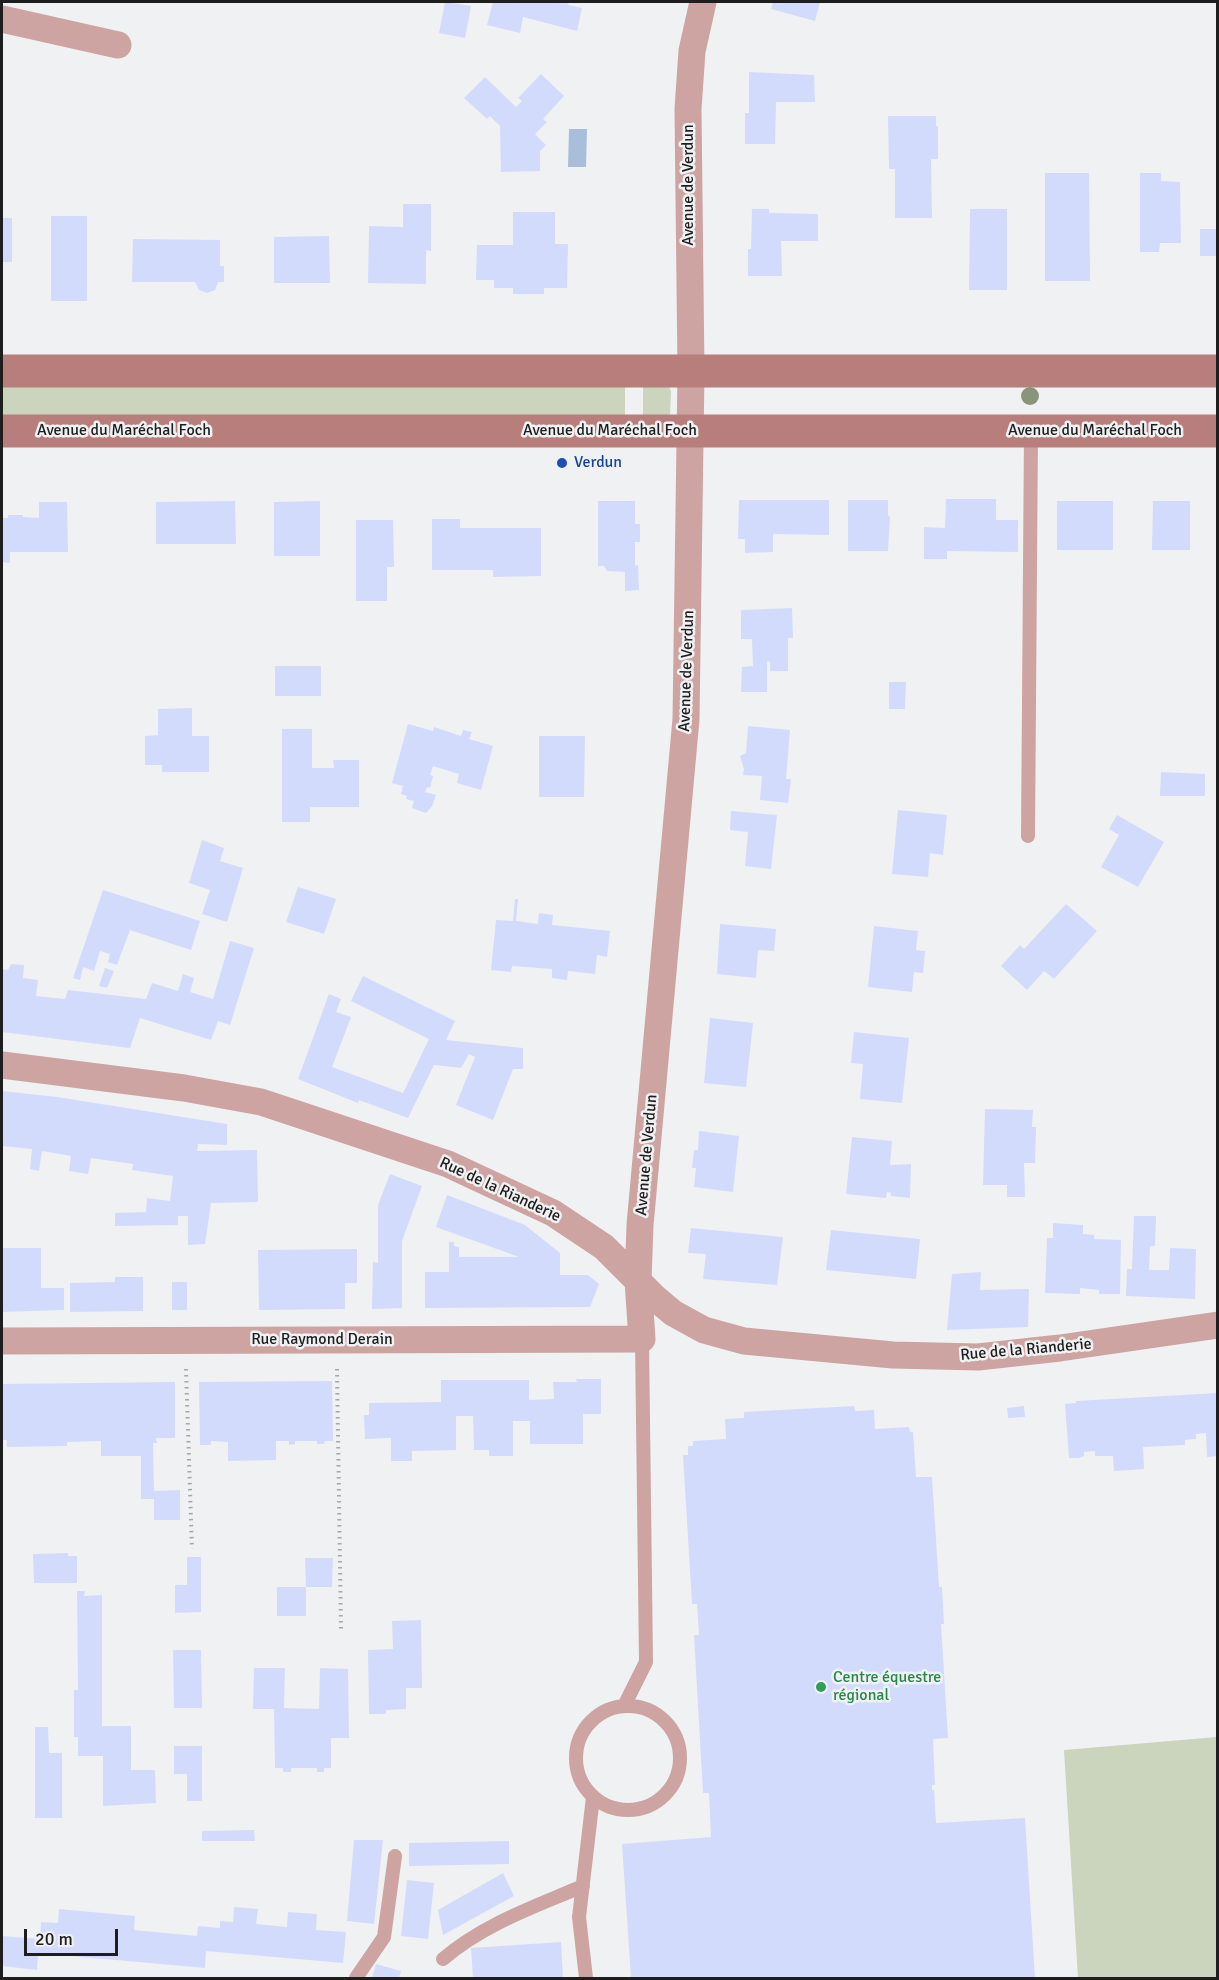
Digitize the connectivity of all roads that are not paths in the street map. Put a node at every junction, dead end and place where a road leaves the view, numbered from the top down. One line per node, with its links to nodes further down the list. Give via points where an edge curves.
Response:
1 (703, 2): 6 (street, Avenue de Verdun, via 692,51 688,109)
2 (2, 20): 3 (street)
3 (118, 45)
4 (1218, 371): 6 (main road)
5 (2, 372): 6 (main road)
6 (691, 372): 9 (street, Avenue de Verdun)
7 (2, 431): 9 (main road, Avenue du Maréchal Foch)
8 (1218, 431): 10 (main road, Avenue du Maréchal Foch)
9 (689, 432): 10 (main road, Avenue du Maréchal Foch); 13 (street, Avenue de Verdun, via 686,719)
10 (1031, 432): 11 (lane)
11 (1028, 836)
12 (2, 1065): 13 (street, Rue de la Rianderie, via 261,1102 448,1164 553,1213 604,1247)
13 (638, 1281): 14 (street, Rue de la Rianderie, via 673,1313 724,1337 892,1355 978,1357); 15 (street, Avenue de Verdun)
14 (1218, 1325)
15 (642, 1339): 16 (street, Rue Raymond Derain); 17 (lane, via 646,1662)
16 (2, 1341)
17 (624, 1706): 18 (lane, via 607,1710 593,1720 582,1733 576,1750 582,1784); 18 (lane, via 642,1708 669,1727 680,1759 677,1775 669,1790 641,1809 624,1811)
18 (593, 1797): 20 (lane)
19 (395, 1856): 22 (lane, via 384,1937)
20 (583, 1886): 21 (lane, via 493,1925); 23 (lane, via 579,1917)
21 (443, 1959)
22 (356, 1978)
23 (586, 1978)

